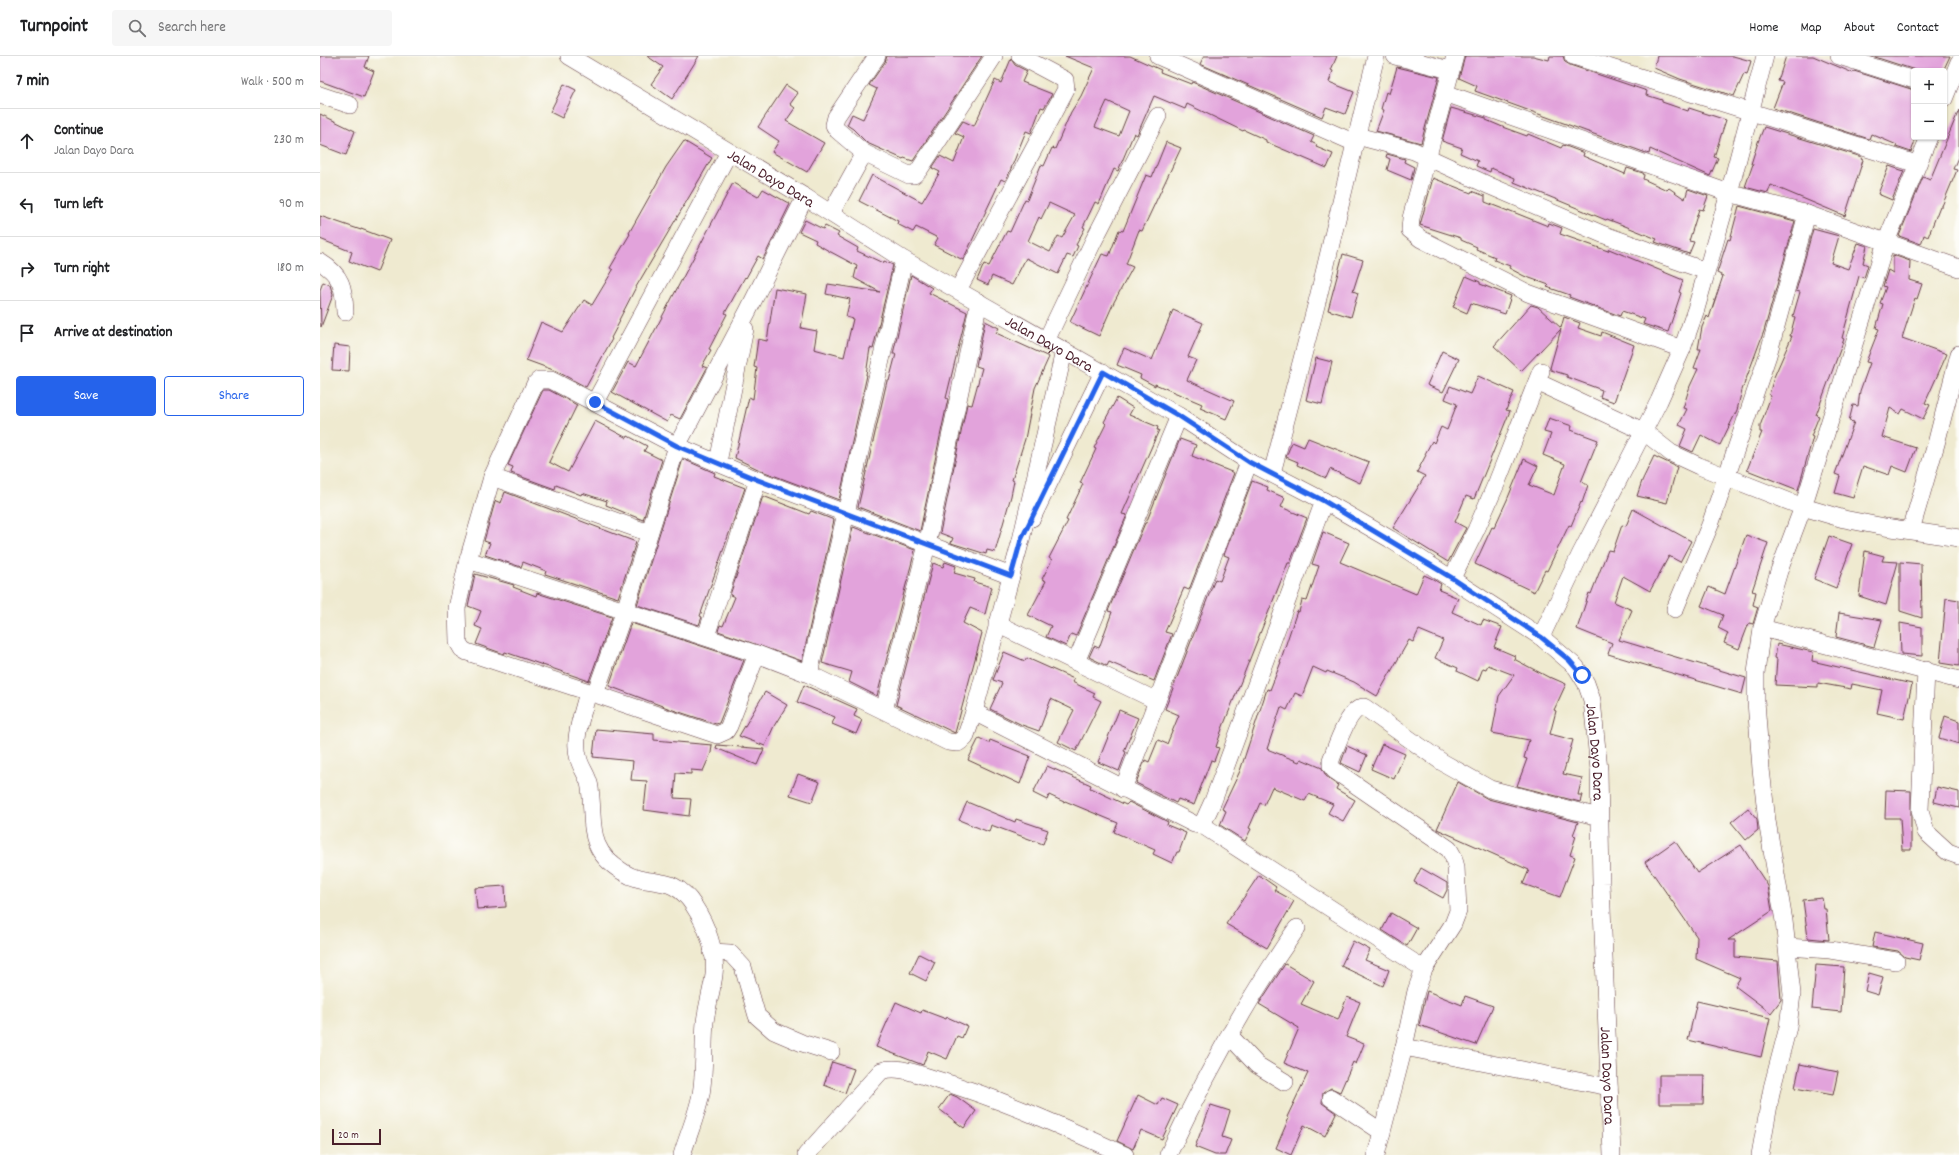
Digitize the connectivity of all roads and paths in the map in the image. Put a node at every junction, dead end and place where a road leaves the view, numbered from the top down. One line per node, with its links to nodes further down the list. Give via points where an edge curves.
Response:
1 (569, 56): 22 (street, Jalan Dayo Dara)
2 (877, 56): 23 (street, via 836,116 834,125 843,137)
3 (994, 56): 23 (street, via 920,170 914,175 909,176)
4 (1020, 56): 35 (street, via 1065,80 1066,89)
5 (1158, 56): 20 (street)
6 (1376, 56): 20 (street)
7 (1395, 56): 12 (street)
8 (1573, 56): 18 (street)
9 (1765, 56): 18 (street)
10 (1839, 56): 13 (street)
11 (1959, 62): 14 (street)
12 (1452, 63): 15 (street)
13 (1911, 79)
14 (1947, 89)
15 (1445, 93): 24 (street); 26 (street)
16 (320, 95): 17 (street)
17 (350, 105)
18 (1751, 112): 25 (street); 26 (street)
19 (1158, 116): 39 (street, via 1093,242)
20 (1356, 139): 24 (street, via 1414,151); 50 (street)
21 (1927, 140): 25 (street)
22 (729, 152): 27 (street, Jalan Dayo Dara); 44 (street)
23 (864, 153): 28 (street)
24 (1428, 158): 34 (street, via 1602,234); 40 (street, via 1411,218 1410,230 1421,239 1528,293)
25 (1917, 164): 30 (street)
26 (1729, 193): 29 (street); 34 (street)
27 (805, 196): 28 (street, Jalan Dayo Dara); 37 (street)
28 (831, 213): 31 (street, Jalan Dayo Dara)
29 (1807, 214): 30 (street); 52 (street, via 1768,354)
30 (1886, 242): 33 (street); 55 (street)
31 (904, 260): 35 (street, Jalan Dayo Dara); 56 (street)
32 (320, 262): 38 (street, via 334,273 343,285)
33 (1959, 268)
34 (1706, 271): 40 (street)
35 (958, 290): 36 (street, Jalan Dayo Dara)
36 (979, 302): 39 (street, Jalan Dayo Dara); 61 (street)
37 (748, 311): 47 (street); 48 (street)
38 (345, 312)
39 (1046, 341): 41 (street, Jalan Dayo Dara)
40 (1682, 349): 46 (street)
41 (1064, 351): 43 (street, Jalan Dayo Dara); 60 (street)
42 (1959, 354): 57 (street)
43 (1103, 372): 45 (street, Jalan Dayo Dara); 60 (street)
44 (595, 402): 47 (street); 51 (street, via 551,380 539,380)
45 (1179, 416): 49 (street, Jalan Dayo Dara); 72 (street)
46 (1643, 431): 52 (street, via 1671,453); 64 (street, via 1539,377 1491,496); 70 (street)
47 (677, 446): 48 (street); 58 (street)
48 (718, 462): 53 (street)
49 (1249, 462): 50 (street, Jalan Dayo Dara); 77 (street)
50 (1272, 473): 54 (street, Jalan Dayo Dara)
51 (492, 477): 58 (street); 62 (street)
52 (1726, 478): 55 (street); 65 (street, via 1710,525)
53 (758, 480): 56 (street); 69 (street)
54 (1324, 501): 64 (street, Jalan Dayo Dara); 82 (street)
55 (1803, 507): 57 (street, via 1844,519); 68 (street, via 1779,571)
56 (846, 512): 61 (street); 74 (street)
57 (1911, 530): 59 (street)
58 (649, 533): 66 (street)
59 (1959, 538)
60 (1021, 540): 63 (street)
61 (927, 544): 63 (street); 78 (street)
62 (468, 560): 66 (street); 76 (street, via 457,608 458,642 462,649)
63 (1011, 576): 67 (street)
64 (1452, 578): 70 (street, Jalan Dayo Dara)
65 (1675, 609)
66 (625, 610): 69 (street); 76 (street)
67 (997, 624): 72 (street); 79 (street)
68 (1762, 628): 73 (street); 85 (street, via 1756,673 1761,769)
69 (706, 636): 71 (street)
70 (1541, 637): 81 (street, Jalan Dayo Dara, via 1576,667 1590,692 1599,770)
71 (757, 654): 74 (street); 76 (street, via 729,726 726,731 717,735)
72 (1076, 662): 77 (street)
73 (1926, 670): 75 (street); 83 (street, via 1920,810 1926,832 1948,852)
74 (809, 674): 78 (street)
75 (1959, 680)
76 (592, 693): 86 (street, via 579,726 577,752 580,765 589,781 594,840 601,852 623,872 636,878 660,881 685,894 702,922)
77 (1157, 701): 80 (street)
78 (884, 710): 79 (street, via 948,742 958,743 965,738)
79 (974, 712): 80 (street)
80 (1123, 789): 82 (street, via 1194,824)
81 (1599, 818): 88 (street, via 1490,789 1447,765 1368,708 1361,707 1355,710 1333,755 1331,766 1449,849 1455,860 1458,911 1453,924); 93 (street, Jalan Dayo Dara)
82 (1202, 825): 88 (street)
83 (1959, 856)
84 (1297, 928): 89 (street, via 1278,954)
85 (1788, 946): 87 (street); 102 (street, via 1792,981 1791,1012 1772,1088)
86 (712, 952): 91 (street, via 730,953 743,967 757,1016 774,1031); 96 (street, via 714,973 706,1021 701,1093)
87 (1896, 961)
88 (1424, 969): 90 (street, via 1416,991)
89 (1229, 1035): 92 (street, via 1257,1065); 99 (street, via 1200,1087)
90 (1404, 1047): 93 (street); 95 (street)
91 (831, 1052)
92 (1285, 1082)
93 (1609, 1087): 101 (street, Jalan Dayo Dara)
94 (1331, 1098): 95 (street)
95 (1382, 1132): 100 (street)
96 (682, 1155)
97 (806, 1155): 98 (street, via 881,1071 890,1068 975,1091)
98 (1126, 1155)
99 (1168, 1155)
100 (1376, 1155)
101 (1612, 1155)
102 (1760, 1155)

